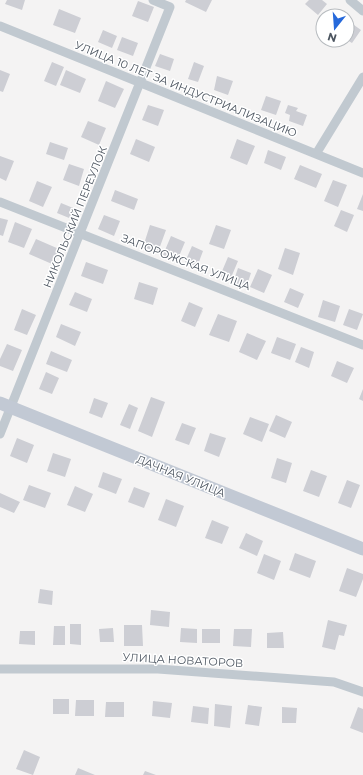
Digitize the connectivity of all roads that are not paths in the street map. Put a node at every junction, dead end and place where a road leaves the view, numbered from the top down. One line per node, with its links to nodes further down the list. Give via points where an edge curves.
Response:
1 (153, 0): 6 (street, НИКОЛЬСКИЙ ПЕРЕУЛОК, via 170,7)
2 (350, 0): 3 (street)
3 (363, 11)
4 (0, 26): 6 (street, УЛИЦА 10 ЛЕТ ЗА ИНДУСТРИАЛИЗАЦИЮ)
5 (363, 77): 7 (street)
6 (140, 83): 7 (street, УЛИЦА 10 ЛЕТ ЗА ИНДУСТРИАЛИЗАЦИЮ); 10 (street, НИКОЛЬСКИЙ ПЕРЕУЛОК)
7 (316, 154): 8 (street, УЛИЦА 10 ЛЕТ ЗА ИНДУСТРИАЛИЗАЦИЮ)
8 (363, 173)
9 (0, 202): 10 (street, ЗАПОРОЖСКАЯ УЛИЦА)
10 (81, 234): 11 (street, ЗАПОРОЖСКАЯ УЛИЦА); 12 (street, НИКОЛЬСКИЙ ПЕРЕУЛОК)
11 (363, 345)
12 (5, 405): 13 (street, НИКОЛЬСКИЙ ПЕРЕУЛОК); 14 (street, ДАЧНАЯ УЛИЦА)
13 (0, 434)
14 (363, 548)
15 (0, 669): 16 (street, УЛИЦА НОВАТОРОВ, via 158,669 334,682)
16 (363, 692)

